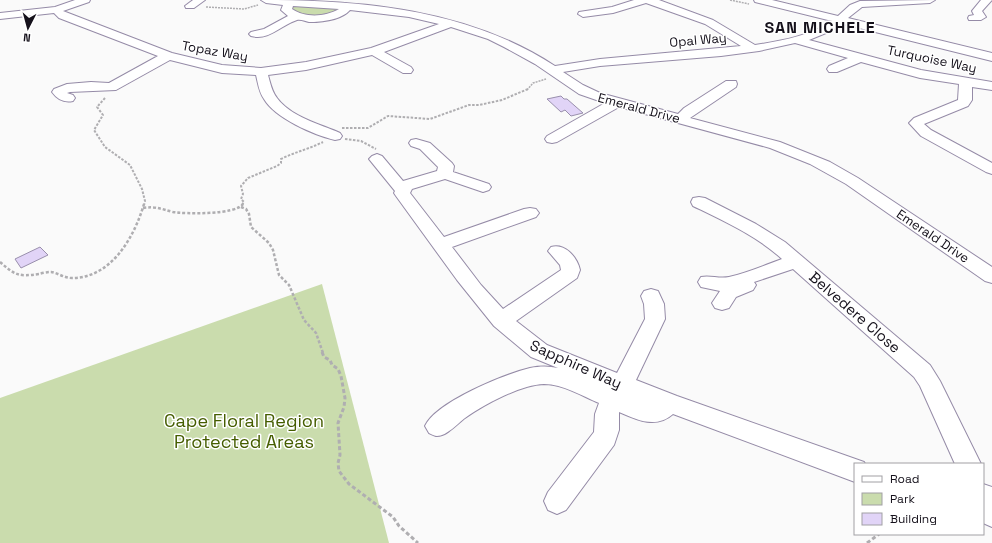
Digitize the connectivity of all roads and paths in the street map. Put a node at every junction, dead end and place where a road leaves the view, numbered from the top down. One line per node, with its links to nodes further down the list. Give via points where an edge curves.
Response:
1 (86, 0): 15 (street)
2 (200, 0): 12 (street)
3 (269, 0): 9 (street, Emerald Drive); 12 (path, via 244,9)
4 (644, 0): 16 (street, via 613,10)
5 (649, 0): 24 (street, via 709,22)
6 (759, 0): 20 (street)
7 (930, 0): 14 (street, via 867,3)
8 (987, 0): 19 (street, via 977,11 981,17)
9 (298, 1): 13 (street, Emerald Drive); 18 (street, via 286,10)
10 (842, 1): 14 (street)
11 (386, 5): 13 (street, Emerald Drive); 21 (street, Emerald Drive)
12 (190, 6)
13 (350, 6): 18 (street, via 339,14 327,17)
14 (854, 7): 20 (street, Opal Way)
15 (57, 10): 17 (street); 26 (street, Topaz Way, via 63,16)
16 (582, 14)
17 (0, 16)
18 (297, 16): 22 (street, via 267,32)
19 (973, 18)
20 (840, 20): 23 (street, Opal Way, via 820,32); 27 (street)
21 (450, 23): 25 (street, Topaz Way); 32 (street, Emerald Drive, via 505,43)
22 (255, 34)
23 (796, 40): 24 (street, Opal Way); 28 (street, Turquoise Way)
24 (752, 48): 32 (street, Opal Way, via 692,56 596,62)
25 (374, 50): 30 (street); 31 (street, Topaz Way, via 306,66)
26 (168, 56): 31 (street, Topaz Way, via 228,70); 36 (street, via 111,87 67,88 59,92)
27 (992, 57)
28 (859, 58): 29 (street); 33 (street, Turquoise Way, via 920,74)
29 (833, 69)
30 (407, 70)
31 (261, 72): 40 (street, via 271,100 280,109)
32 (557, 73): 38 (street, Emerald Drive, via 585,92); 40 (path, via 534,83 526,91 502,100 469,105 430,118 388,116 368,128 338,129)
33 (966, 82): 35 (street, Turquoise Way); 44 (street, via 964,103 916,123 926,133)
34 (731, 84): 39 (street, via 689,111)
35 (992, 86)
36 (68, 98)
37 (105, 98): 50 (path, via 97,106 103,115 94,130 105,147 130,166 142,189 145,201)
38 (615, 103): 39 (street, Emerald Drive); 41 (street)
39 (680, 120): 56 (street, Emerald Drive, via 775,144 820,162)
40 (332, 135): 43 (path, via 361,141 379,150 381,153); 49 (path, via 310,150 287,156 281,159 277,166 244,181 241,186 241,199 244,202)
41 (552, 139)
42 (416, 144): 45 (street, via 425,146 446,166)
43 (377, 159): 47 (street, Sapphire Way)
44 (992, 169)
45 (445, 174): 46 (street); 47 (street, via 405,186)
46 (483, 187)
47 (402, 190): 52 (street, Sapphire Way)
48 (699, 202): 55 (street, Belvedere Close, via 769,239)
49 (241, 207): 50 (path, via 229,212 205,213 174,212 154,206); 69 (path, via 249,214 251,227 273,250 279,275 289,285 304,320 316,333 324,357 330,360 341,376 345,398 338,423 339,471 349,484 393,517)
50 (143, 208): 54 (path, via 129,240 113,262 98,272 70,278 50,272 26,276 14,274)
51 (530, 213): 52 (street)
52 (441, 245): 60 (street, Sapphire Way)
53 (557, 250): 60 (street, via 570,265 570,273)
54 (0, 262)
55 (799, 264): 57 (street, via 729,284); 59 (street, via 734,289); 63 (street, Belvedere Close, via 922,371)
56 (992, 276)
57 (708, 282)
58 (651, 296): 61 (street, via 655,318)
59 (722, 303)
60 (502, 321): 61 (street, Sapphire Way, via 539,351)
61 (618, 392): 62 (street, via 558,377 537,376 523,379 469,403); 64 (street, via 644,412 659,412 669,403); 66 (street, via 607,414 605,437)
62 (437, 426)
63 (968, 463)
64 (854, 470)
65 (984, 498): 67 (street)
66 (557, 501)
67 (992, 514)
68 (878, 535): 70 (path)
69 (418, 543)
70 (867, 543)

